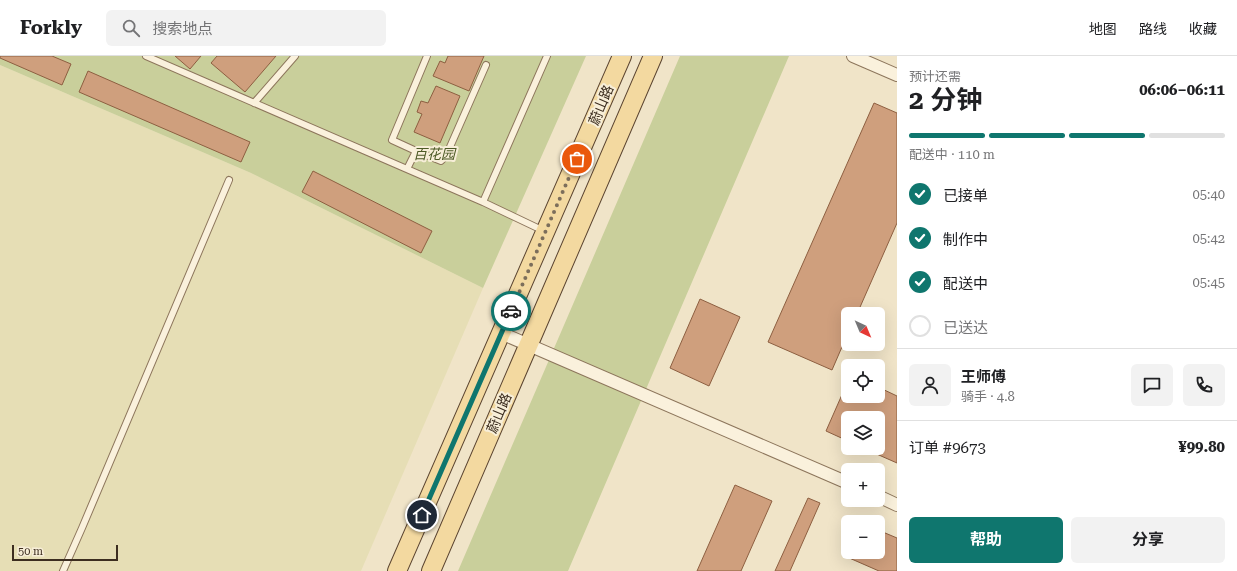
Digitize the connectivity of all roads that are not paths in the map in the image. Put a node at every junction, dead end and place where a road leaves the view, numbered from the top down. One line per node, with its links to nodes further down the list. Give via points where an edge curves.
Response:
1 (146, 56): 10 (lane)
2 (295, 56): 10 (lane)
3 (427, 56): 11 (lane, via 392,140)
4 (547, 56): 14 (lane)
5 (622, 56): 15 (main road, 蔚山路)
6 (653, 56): 17 (main road, 蔚山路)
7 (853, 56): 9 (street)
8 (486, 65): 11 (lane, via 446,156 441,161)
9 (897, 75)
10 (254, 103): 12 (lane)
11 (416, 151): 12 (lane)
12 (407, 169): 14 (lane)
13 (229, 180): 21 (lane)
14 (483, 202): 15 (lane)
15 (545, 232): 16 (main road, 蔚山路)
16 (501, 333): 17 (street); 22 (main road, 蔚山路)
17 (529, 345): 18 (street); 23 (main road, 蔚山路)
18 (841, 480)
19 (885, 499): 20 (street)
20 (897, 505)
21 (62, 571)
22 (397, 571)
23 (431, 571)

